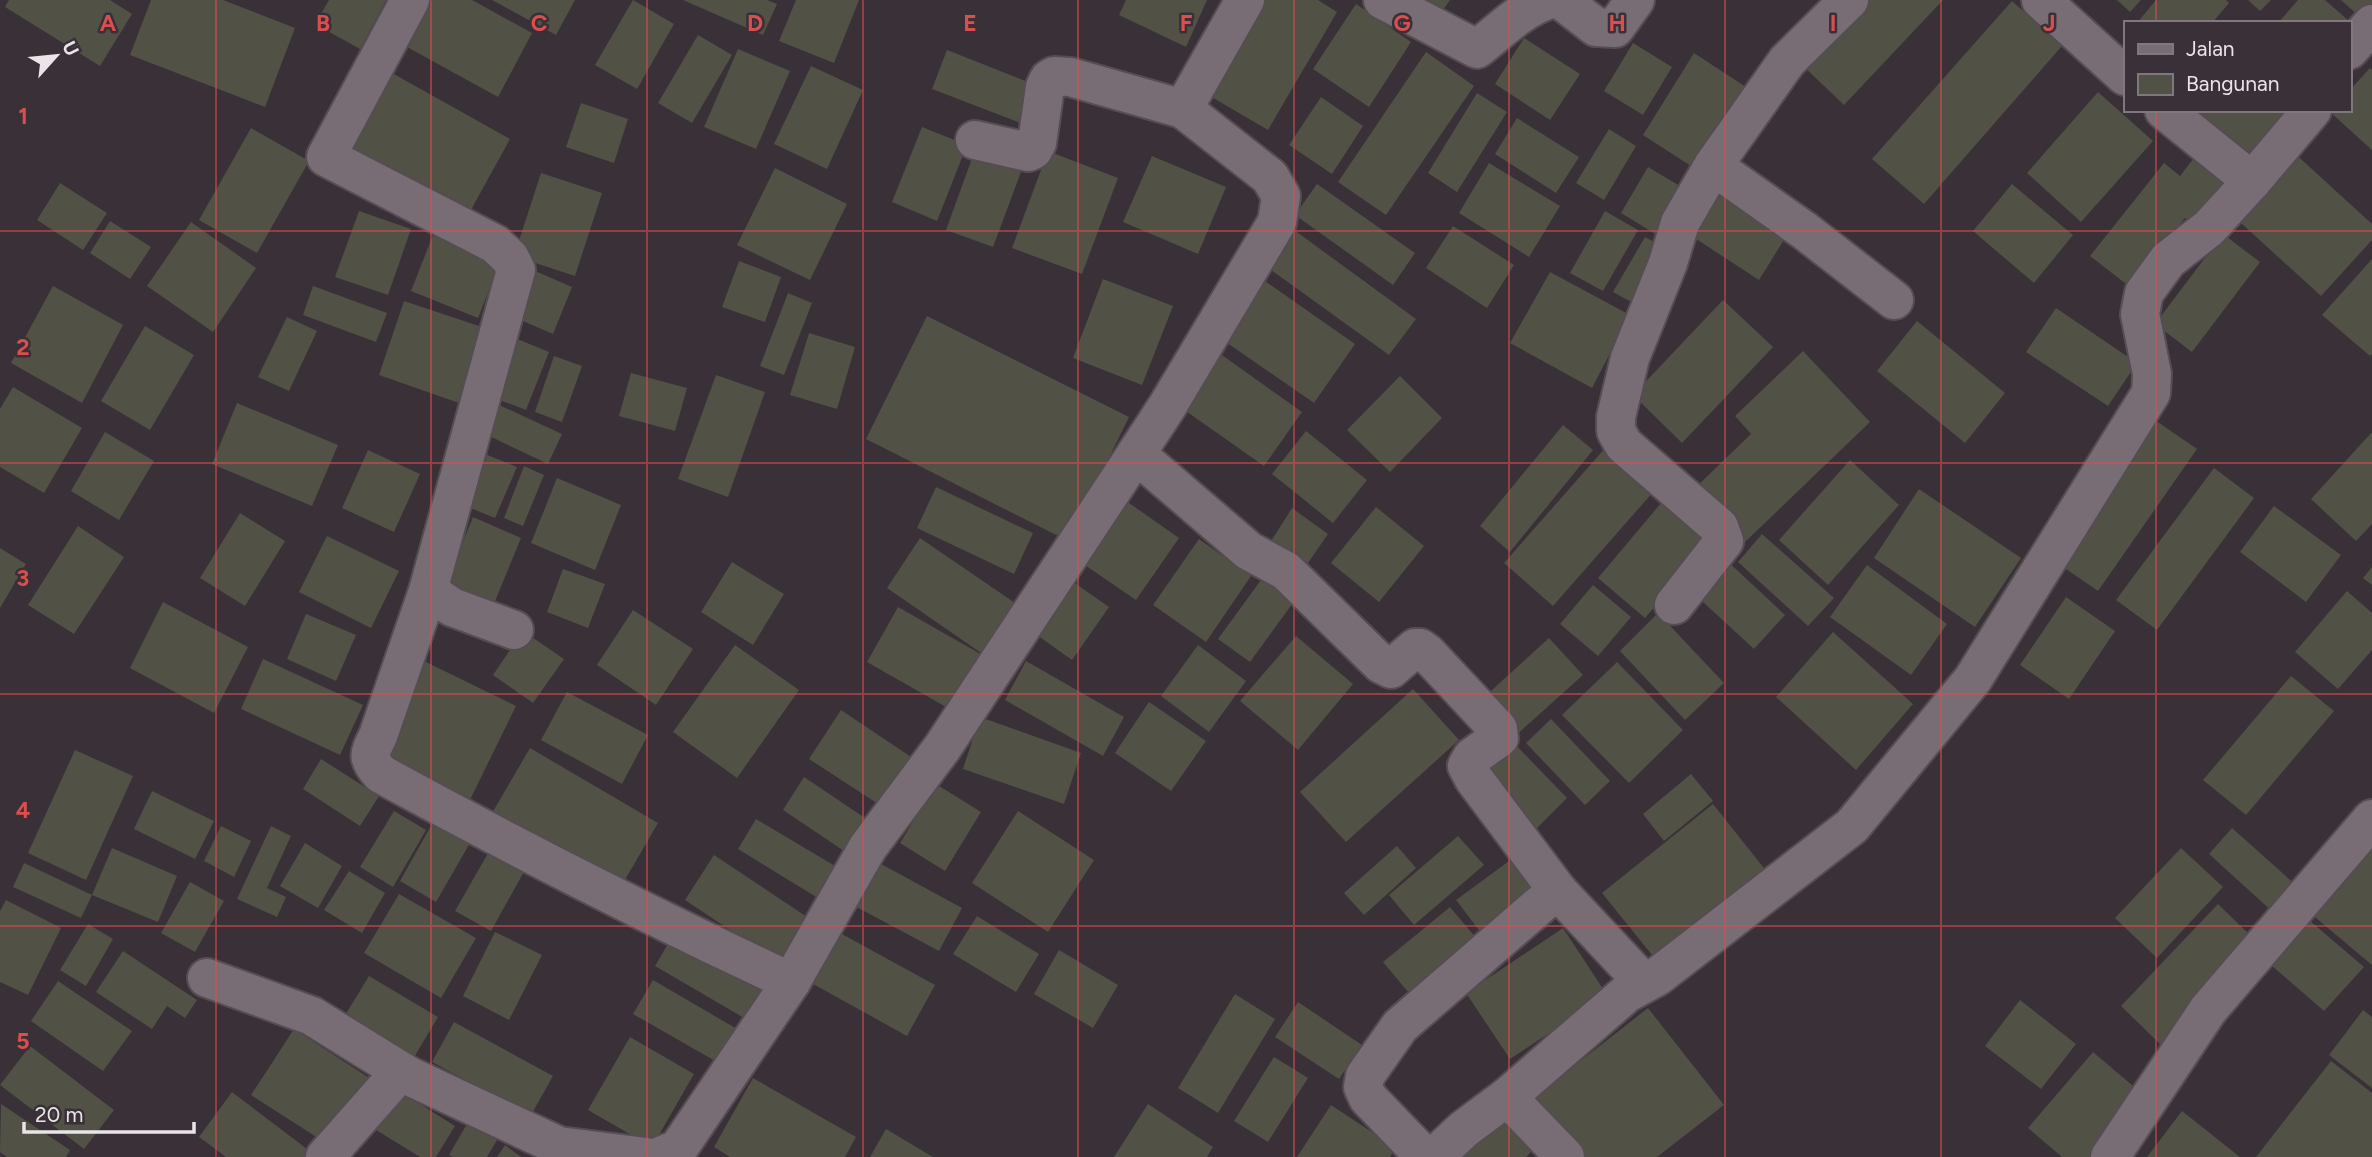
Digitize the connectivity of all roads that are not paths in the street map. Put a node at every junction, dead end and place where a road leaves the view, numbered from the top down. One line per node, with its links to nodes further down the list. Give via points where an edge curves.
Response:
1 (410, 0): 20 (street, via 326,157 495,244 516,270)
2 (1245, 0): 12 (street)
3 (1383, 0): 4 (street, via 1477,49 1511,21)
4 (1548, 0)
5 (1561, 0): 6 (street, via 1596,27 1615,28)
6 (1636, 0)
7 (1849, 0): 16 (street, via 1787,61)
8 (2041, 0): 11 (street)
9 (2372, 24): 10 (street)
10 (2351, 48)
11 (2124, 75)
12 (1183, 109): 15 (street, via 1054,76 1045,87 1033,150); 19 (street, via 1270,177 1281,196 1277,222)
13 (2166, 112): 17 (street)
14 (2310, 112): 17 (street)
15 (975, 140)
16 (1713, 166): 18 (street); 21 (street, via 1680,223 1630,358 1616,416 1616,431 1624,445 1719,527 1723,536 1724,541)
17 (2252, 181): 27 (street, via 2209,228 2168,260 2144,293 2140,314 2152,374 2151,393 1973,679 1852,826)
18 (1894, 300)
19 (1136, 454): 24 (street, via 1249,551 1286,571 1381,664 1391,669 1415,648 1427,653 1498,729 1499,738 1467,766); 26 (street, via 942,748 868,846)
20 (428, 591): 22 (street, via 452,607); 26 (street, via 370,753 372,765 381,774 634,908)
21 (1674, 605)
22 (513, 630)
23 (2372, 819): 36 (street, via 2208,1010)
24 (1558, 891): 27 (street); 33 (street, via 1400,1026 1365,1076 1367,1098)
25 (206, 978): 28 (street, via 312,1016)
26 (791, 982): 32 (street, via 678,1149)
27 (1644, 983): 29 (street)
28 (401, 1071): 30 (street); 31 (street, via 559,1146)
29 (1507, 1097): 34 (street); 35 (street)
30 (325, 1157)
31 (646, 1157)
32 (658, 1157)
33 (1425, 1157)
34 (1434, 1157)
35 (1565, 1157)
36 (2110, 1157)

